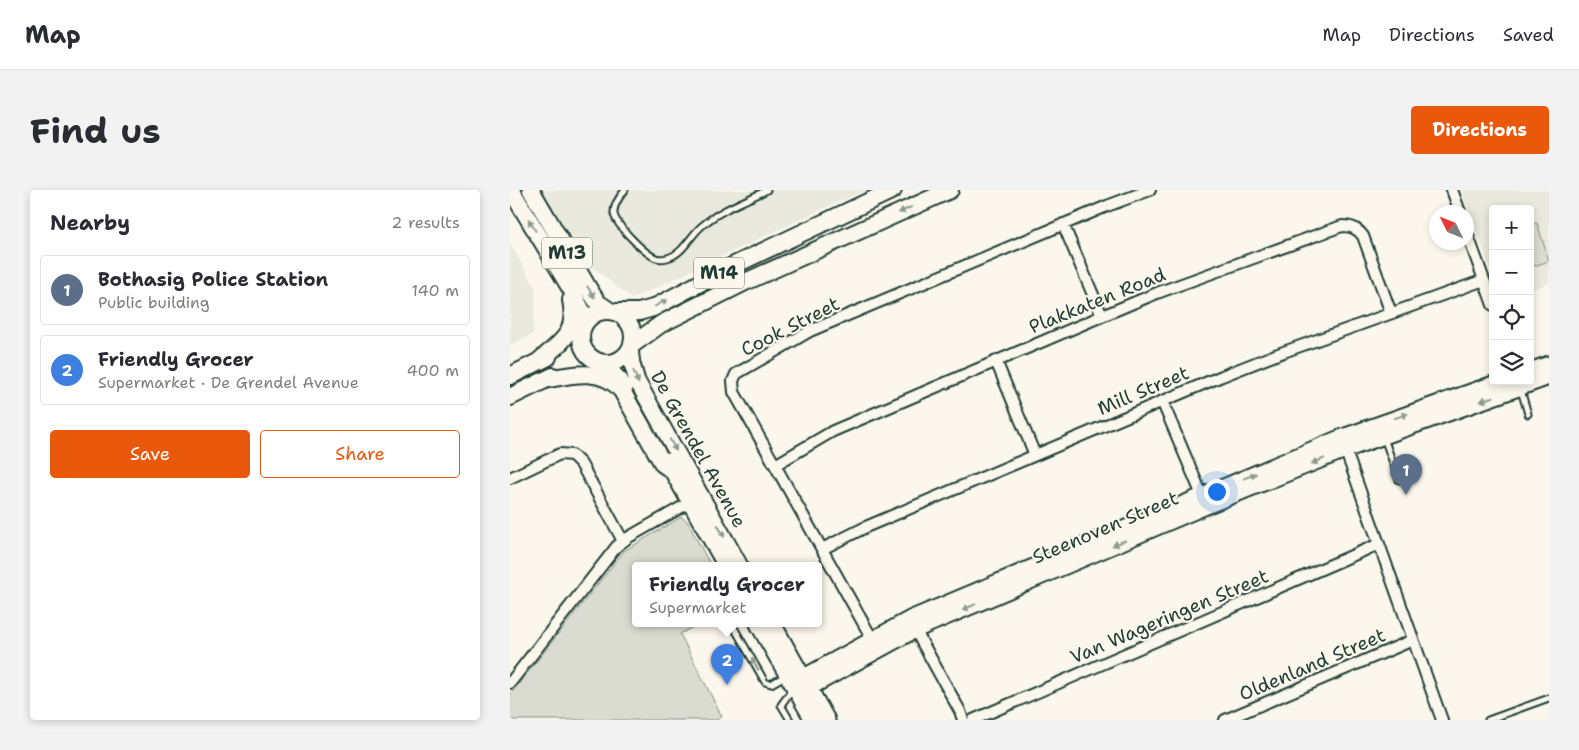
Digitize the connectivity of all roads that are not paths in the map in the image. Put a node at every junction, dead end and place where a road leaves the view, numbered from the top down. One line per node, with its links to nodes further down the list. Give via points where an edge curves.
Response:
1 (511, 190): 12 (main road, M13, one-way to 1)
2 (531, 190): 15 (main road, M13, one-way to 15, via 590,291 598,303)
3 (625, 190): 8 (lane, via 616,204 615,218 648,253 660,259 673,256 712,218)
4 (893, 190): 15 (main road, M14, one-way to 4, via 639,312 653,308 730,267)
5 (950, 190): 19 (main road, M14, one-way to 19, via 661,324)
6 (1150, 190): 10 (street, Cook Street)
7 (1452, 190): 9 (street)
8 (763, 191)
9 (1457, 205)
10 (1063, 224): 17 (street); 37 (street, Cook Street, via 810,331 739,371 733,381 734,392)
11 (1473, 250): 13 (street)
12 (554, 260): 18 (main road, M13, via 577,299 582,314); 20 (main road, via 570,295 572,320 566,338)
13 (1484, 280): 14 (street); 16 (street, Mill Street)
14 (1489, 295)
15 (612, 312): 18 (main road, M14, via 594,314); 19 (main road, via 630,324)
16 (1391, 313): 17 (street, Plakkaten Road, via 1363,236 1356,229 1342,226); 32 (street, Mill Street)
17 (1102, 316): 22 (street, Plakkaten Road)
18 (582, 330): 20 (main road, M14, via 561,351); 21 (main road, via 583,349)
19 (631, 347): 21 (main road, M14, via 626,355 612,363); 41 (street, De Grendel Avenue, one-way to 41, via 638,381)
20 (539, 361): 25 (main road, M14)
21 (598, 361): 27 (main road, M14, via 575,365); 38 (street, De Grendel Avenue, via 620,380)
22 (996, 361): 36 (street); 37 (street, Plakkaten Road, via 833,431)
23 (1549, 364): 24 (street)
24 (1534, 370)
25 (510, 376)
26 (1549, 377): 28 (street, Steenoven Street)
27 (544, 380): 31 (main road, M14); 38 (main road, via 583,374 612,382 622,391 663,464)
28 (1534, 381)
29 (1492, 385): 34 (street, Steenoven Street, one-way to 29)
30 (1521, 385): 33 (lane); 34 (street, Steenoven Street, one-way to 34)
31 (510, 397)
32 (1162, 401): 36 (street, Mill Street); 42 (street)
33 (1528, 414)
34 (1381, 430): 35 (street, Steenoven Street); 40 (lane)
35 (1343, 444): 42 (street, Steenoven Street); 44 (street)
36 (1035, 455): 45 (street, Mill Street)
37 (775, 465): 45 (street, Cook Street)
38 (673, 471): 41 (street, De Grendel Avenue)
39 (510, 478): 43 (street, via 560,454 575,457)
40 (1399, 480)
41 (695, 499): 43 (street); 46 (street, De Grendel Avenue); 47 (street, De Grendel Avenue, one-way to 47)
42 (1204, 501): 48 (street, Steenoven Street)
43 (623, 541): 54 (street)
44 (1379, 544): 52 (street); 61 (street, Van Wageringen Street)
45 (822, 549): 53 (street, Cook Street)
46 (724, 562)
47 (737, 562)
48 (912, 625): 53 (street, Steenoven Street); 60 (street)
49 (734, 627): 55 (lane, one-way to 49, via 765,682)
50 (760, 627): 55 (street)
51 (774, 627): 55 (street)
52 (1413, 640): 62 (street, Oldenland Street); 63 (street)
53 (875, 644): 55 (street, Steenoven Street)
54 (510, 683)
55 (797, 685): 57 (lane, via 781,706); 58 (street); 59 (street)
56 (1549, 698): 64 (lane)
57 (790, 720)
58 (813, 720)
59 (827, 720)
60 (963, 720)
61 (973, 720)
62 (1225, 720)
63 (1442, 720)
64 (1488, 720)

